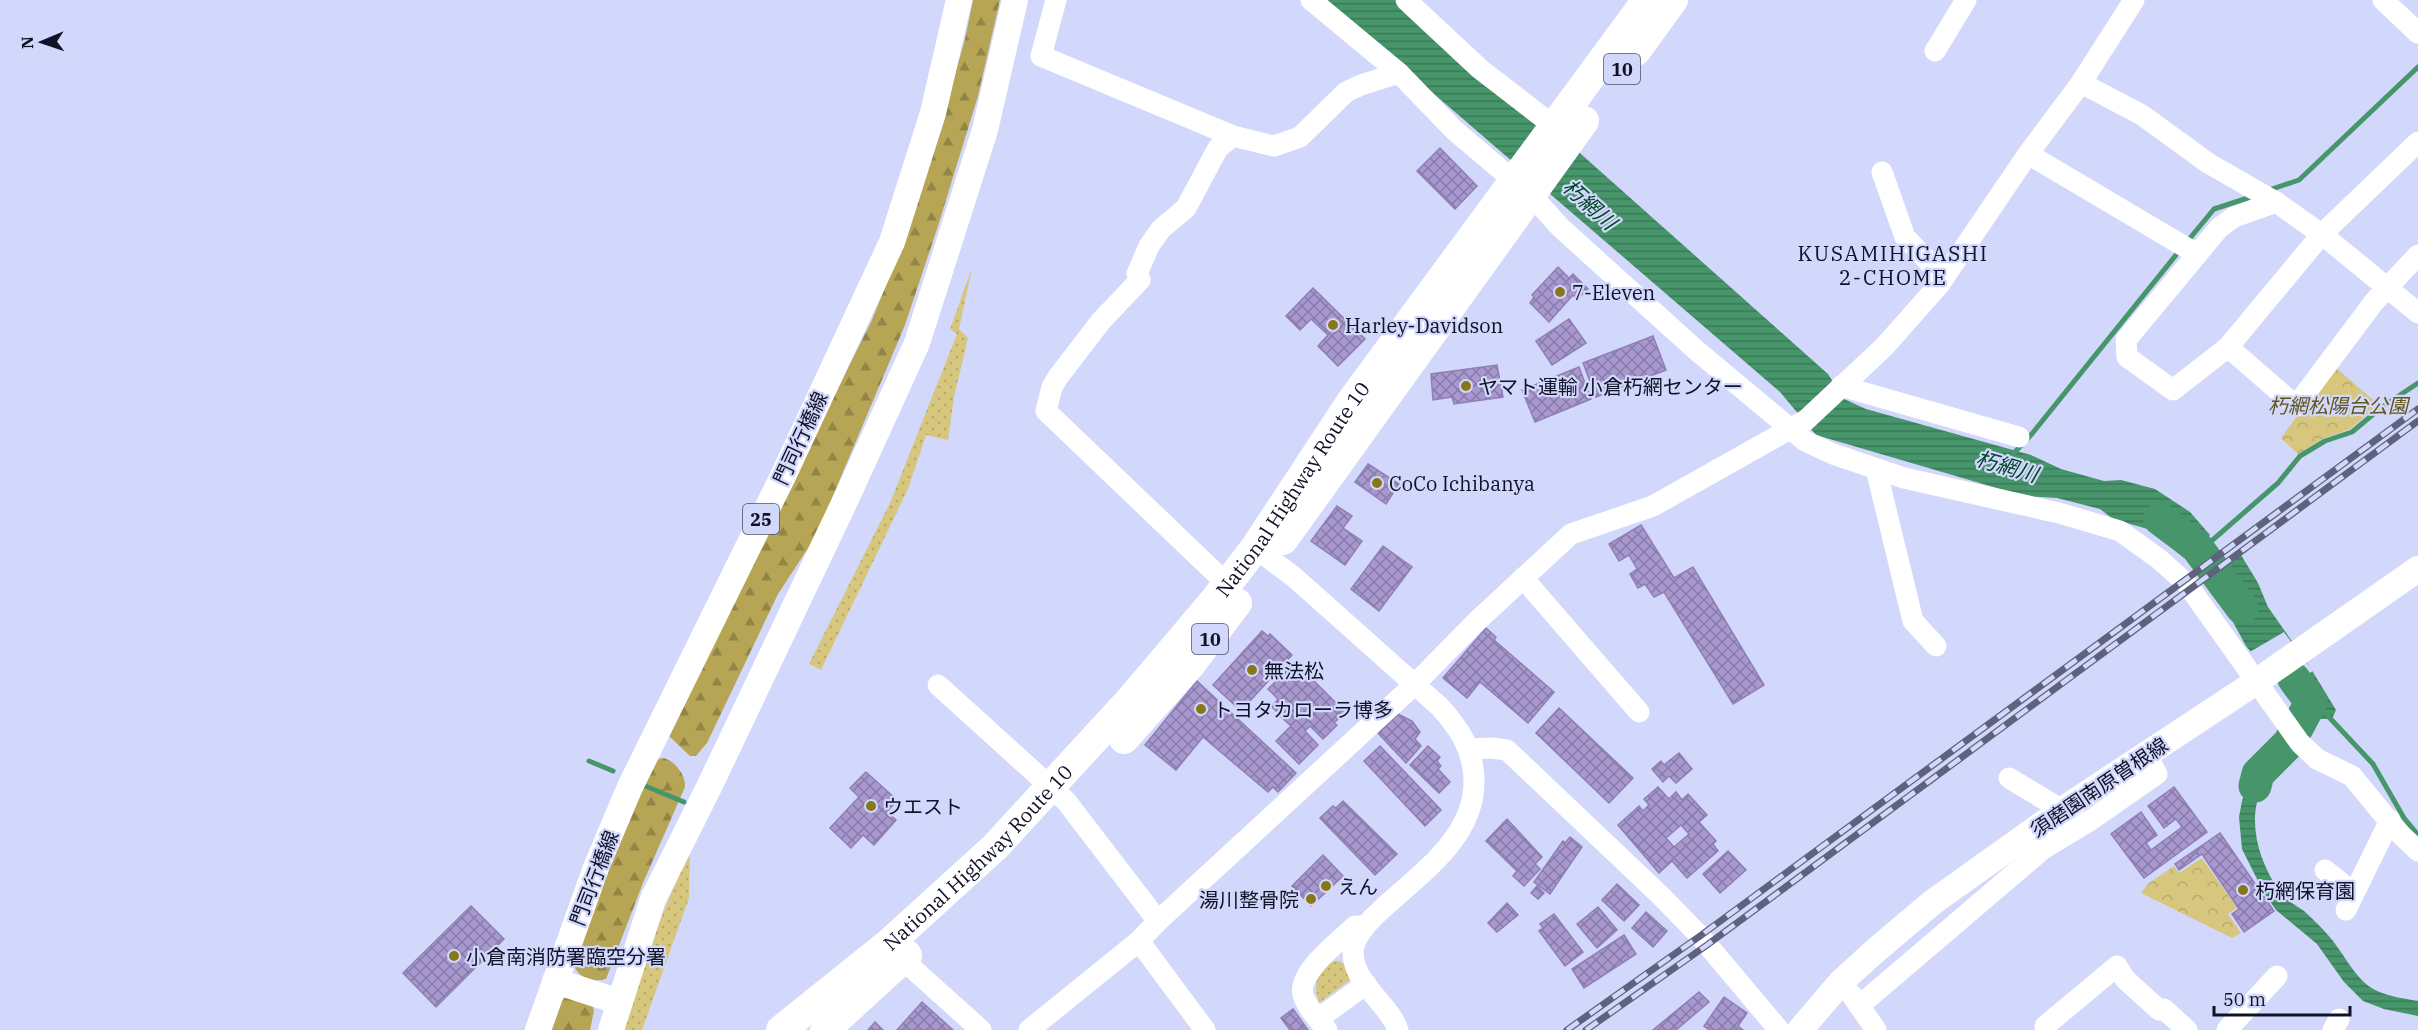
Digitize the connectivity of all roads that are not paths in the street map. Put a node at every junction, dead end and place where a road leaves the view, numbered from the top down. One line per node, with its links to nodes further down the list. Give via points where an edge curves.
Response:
1 (959, 0): 56 (main road, 門司行橋線 / 25, via 933,113 892,242 784,474 635,777 597,865)
2 (1015, 0): 59 (main road, via 985,130 917,343 710,785 652,899)
3 (1056, 0): 16 (street, via 1041,56)
4 (1311, 0): 13 (street)
5 (1406, 0): 15 (street, via 1480,69)
6 (1647, 0): 15 (highway, National Highway Route 10 / 10)
7 (1673, 0): 15 (highway, National Highway Route 10 / 10)
8 (1966, 0): 12 (street)
9 (2134, 0): 14 (street)
10 (2383, 0): 11 (street)
11 (2418, 33)
12 (1935, 51)
13 (1400, 73): 16 (street, via 1346,92 1300,137 1275,146); 20 (street, via 1454,130)
14 (2080, 83): 18 (street); 21 (street, via 2142,115 2208,163)
15 (1563, 133): 20 (highway, National Highway Route 10 / 10)
16 (1233, 136): 36 (street, via 1218,148 1186,208 1161,229 1149,246 1137,274 1140,280 1101,321 1058,377 1046,411)
17 (2418, 142): 22 (street)
18 (2028, 154): 23 (street); 25 (street)
19 (1882, 172): 25 (street, via 1905,237)
20 (1523, 189): 30 (street, via 1696,350); 33 (highway, National Highway Route 10 / 10, via 1351,402)
21 (2273, 200): 22 (street); 23 (street, via 2234,217)
22 (2322, 234): 26 (street); 28 (street)
23 (2188, 248): 28 (street, via 2126,340 2127,357 2173,390)
24 (2418, 255): 26 (street)
25 (1944, 278): 29 (street, via 1884,347)
26 (2388, 289): 27 (street); 28 (street, via 2296,406)
27 (2418, 313)
28 (2228, 347)
29 (1841, 386): 30 (street); 31 (street)
30 (1798, 425): 32 (street, via 1815,446); 35 (street, via 1653,506 1571,534)
31 (2019, 437)
32 (1876, 469): 37 (street, via 1912,621); 38 (street, via 2120,531 2187,584)
33 (1262, 553): 36 (highway, National Highway Route 10 / 10); 40 (street); 45 (highway, National Highway Route 10 / 10, via 1191,664)
34 (2418, 569): 38 (main road, 須磨園南原曽根線)
35 (1523, 578): 40 (street); 41 (street)
36 (1227, 584): 45 (highway, National Highway Route 10 / 10)
37 (1936, 646)
38 (2258, 681): 43 (main road, 須磨園南原曽根線); 47 (street, via 2294,735 2317,759 2352,776)
39 (938, 685): 45 (street)
40 (1414, 685): 42 (street, via 1454,722); 50 (street)
41 (1639, 712)
42 (1469, 749): 51 (street, via 1474,786 1472,806 1464,824 1451,844); 73 (street, via 1507,750 1700,936)
43 (2146, 754): 46 (main road, 須磨園南原曽根線); 60 (street, via 2157,774 2043,849)
44 (2009, 778): 46 (street)
45 (1059, 794): 50 (street); 53 (highway, National Highway Route 10 / 10, via 995,847)
46 (2062, 810): 57 (main road, 須磨園南原曽根線, via 1933,902)
47 (2390, 820): 48 (street); 49 (street, via 2350,902)
48 (2418, 851)
49 (2325, 870)
50 (1158, 921): 52 (street)
51 (1363, 926): 58 (street, via 1353,952); 61 (street, via 1356,926 1306,973 1302,992)
52 (1139, 941): 70 (street); 71 (street)
53 (895, 952): 55 (highway, National Highway Route 10 / 10); 66 (highway, National Highway Route 10 / 10); 69 (street)
54 (2277, 976): 77 (street)
55 (878, 979): 67 (highway, 10); 68 (highway, National Highway Route 10 / 10)
56 (555, 981): 59 (main road); 63 (main road, 門司行橋線 / 25)
57 (1842, 981): 60 (street); 74 (main road, 須磨園南原曽根線)
58 (1366, 984): 61 (street); 72 (street)
59 (613, 1000): 64 (main road); 65 (main road)
60 (1859, 1006): 75 (street)
61 (1322, 1025)
62 (2045, 1026): 76 (street, via 2060,1000 2117,966 2125,979)
63 (538, 1030)
64 (597, 1030)
65 (611, 1030)
66 (781, 1030)
67 (808, 1030)
68 (825, 1030)
69 (981, 1030)
70 (1029, 1030)
71 (1205, 1030)
72 (1398, 1030)
73 (1779, 1030)
74 (1800, 1030)
75 (1876, 1030)
76 (2187, 1030)
77 (2227, 1030)

